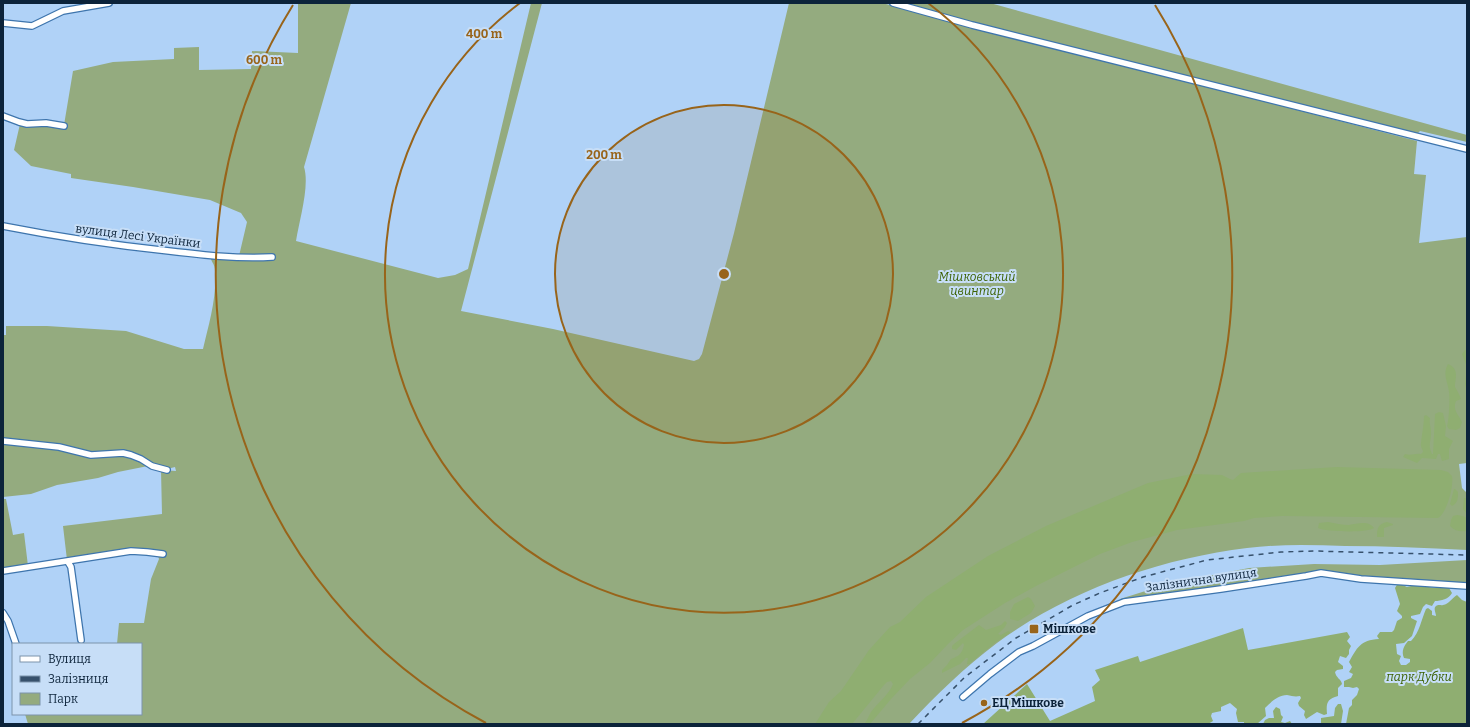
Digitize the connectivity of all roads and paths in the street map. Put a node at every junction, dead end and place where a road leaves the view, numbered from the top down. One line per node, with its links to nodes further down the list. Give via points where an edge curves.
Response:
1 (109, 3): 3 (street, via 63,11 32,26)
2 (893, 3): 6 (street)
3 (3, 22)
4 (3, 116): 5 (street, via 27,124 46,123)
5 (64, 126)
6 (1467, 149)
7 (3, 226): 8 (street, вулиця Лесі Українки, via 121,246 238,258)
8 (272, 258)
9 (3, 441): 10 (street, via 60,447 91,455 123,453)
10 (167, 470)
11 (162, 554): 12 (street, via 131,551)
12 (68, 562): 13 (street); 16 (street, via 71,567)
13 (3, 571)
14 (1467, 586): 18 (street, Залізнична вулиця, via 1321,573 1124,602 1088,616 1019,652)
15 (3, 613): 17 (street)
16 (81, 640)
17 (16, 643)
18 (964, 697)

